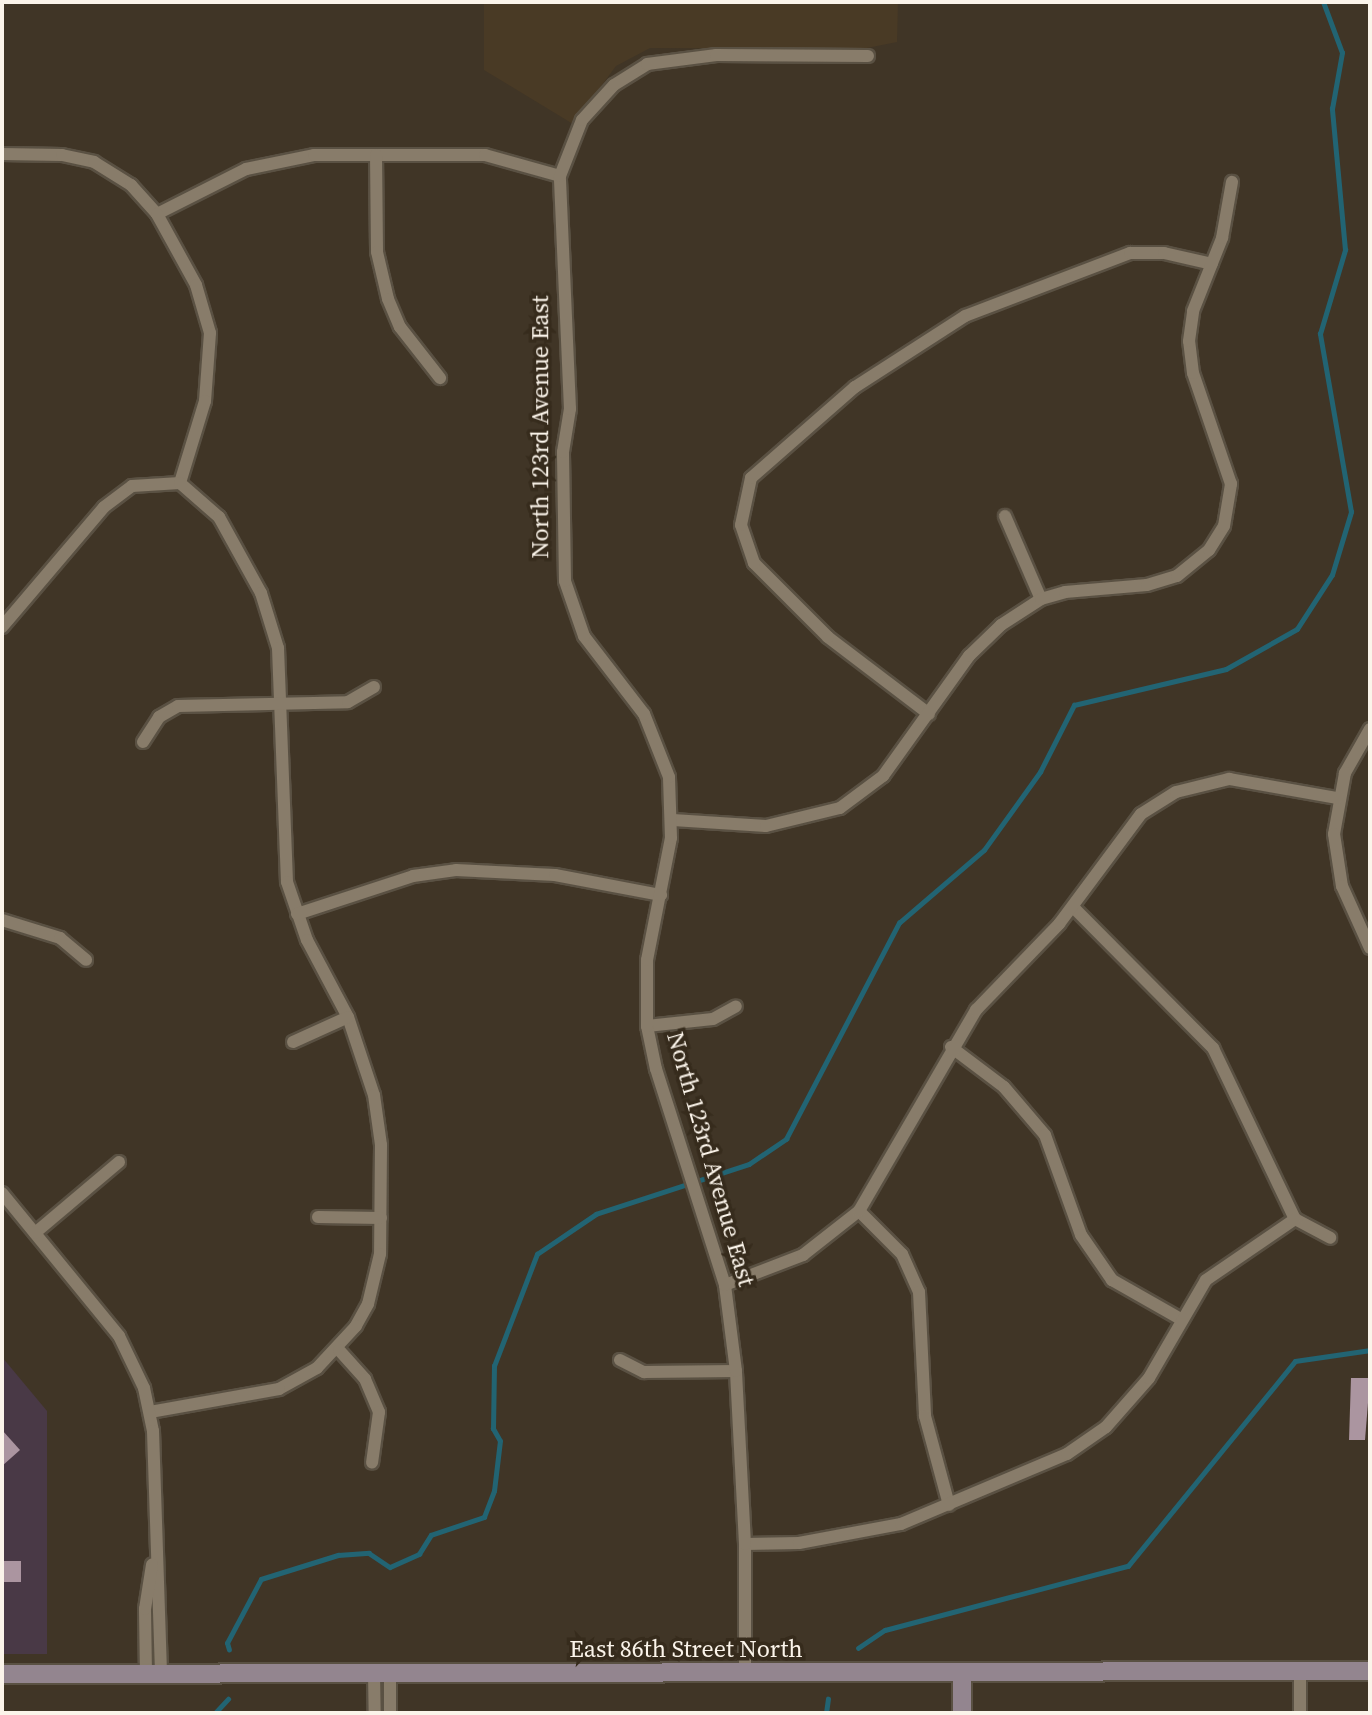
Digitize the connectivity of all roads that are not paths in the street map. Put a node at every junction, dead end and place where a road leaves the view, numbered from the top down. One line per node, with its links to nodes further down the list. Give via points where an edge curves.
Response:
1 (868, 56): 4 (street, North 123rd Avenue East, via 683,57 634,71 582,120)
2 (2, 154): 6 (street, via 62,155 94,163 131,185)
3 (376, 155): 4 (street, via 485,155); 6 (street, via 271,162 222,178); 8 (street, via 377,252 388,299 400,327)
4 (560, 176): 19 (street, North 123rd Avenue East, via 570,409 562,477 565,580 584,636 660,744)
5 (1232, 182): 7 (street)
6 (157, 214): 9 (street, via 196,285 210,333 205,401)
7 (1212, 264): 11 (street, via 1193,311 1190,355 1229,468 1228,511 1209,550 1177,576); 15 (street, via 1164,253 1130,253 965,316 855,387 765,462 743,498 744,545 771,584 828,637)
8 (440, 378)
9 (180, 483): 12 (street, via 147,482 119,492); 14 (street, via 219,517 261,593 278,648)
10 (1005, 516): 11 (street)
11 (1041, 599): 15 (street, via 984,640)
12 (2, 627)
13 (374, 687): 14 (street, via 348,702)
14 (282, 703): 17 (street, via 178,706 159,717); 22 (street, via 282,850)
15 (929, 714): 19 (street, via 883,776 825,816 766,826)
16 (1370, 729): 18 (street, via 1351,759)
17 (143, 742)
18 (1338, 798): 21 (street, via 1229,779 1176,792 1126,828); 24 (street, via 1336,866)
19 (673, 820): 20 (street, North 123rd Avenue East)
20 (661, 895): 22 (street, via 555,875 456,870 413,876); 29 (street, North 123rd Avenue East, via 648,960)
21 (1073, 907): 31 (street, via 976,1010); 37 (street, via 1213,1048)
22 (297, 914): 28 (street)
23 (2, 920): 26 (street, via 60,938)
24 (1367, 934): 25 (street)
25 (1370, 948)
26 (86, 960)
27 (736, 1006): 29 (street, via 713,1019)
28 (348, 1017): 30 (street); 36 (street, via 378,1116)
29 (647, 1026): 40 (street, North 123rd Avenue East)
30 (293, 1042)
31 (951, 1047): 34 (street); 41 (street, via 1004,1087 1045,1135 1081,1235 1112,1280)
32 (119, 1162): 38 (street)
33 (2, 1194): 38 (street)
34 (859, 1211): 40 (street, via 803,1255); 47 (street, via 902,1254 919,1292 925,1416)
35 (318, 1217): 36 (street)
36 (381, 1218): 42 (street, via 380,1254 368,1304)
37 (1295, 1219): 39 (street); 41 (street, via 1223,1266)
38 (35, 1233): 45 (street, via 119,1336)
39 (1330, 1238)
40 (725, 1285): 44 (street, North 123rd Avenue East)
41 (1179, 1318): 47 (street, via 1149,1378 1106,1427 1046,1464)
42 (339, 1350): 45 (street, via 279,1389); 46 (street, via 365,1379 379,1412)
43 (620, 1360): 44 (street, via 643,1372)
44 (736, 1371): 48 (street, North 123rd Avenue East)
45 (150, 1412): 55 (street, via 154,1550 145,1609)
46 (372, 1463)
47 (949, 1505): 48 (street, via 864,1534)
48 (745, 1544): 52 (street, North 123rd Avenue East)
49 (1370, 1671): 50 (main road, East 86th Street North)
50 (1300, 1672): 53 (main road, East 86th Street North); 59 (street)
51 (382, 1673): 52 (main road, East 86th Street North); 55 (main road, East 86th Street North); 56 (street); 57 (street)
52 (744, 1673): 53 (main road, East 86th Street North)
53 (962, 1673): 58 (main road)
54 (2, 1674): 55 (main road, East 86th Street North)
55 (153, 1674)
56 (375, 1713)
57 (390, 1713)
58 (962, 1713)
59 (1300, 1713)

